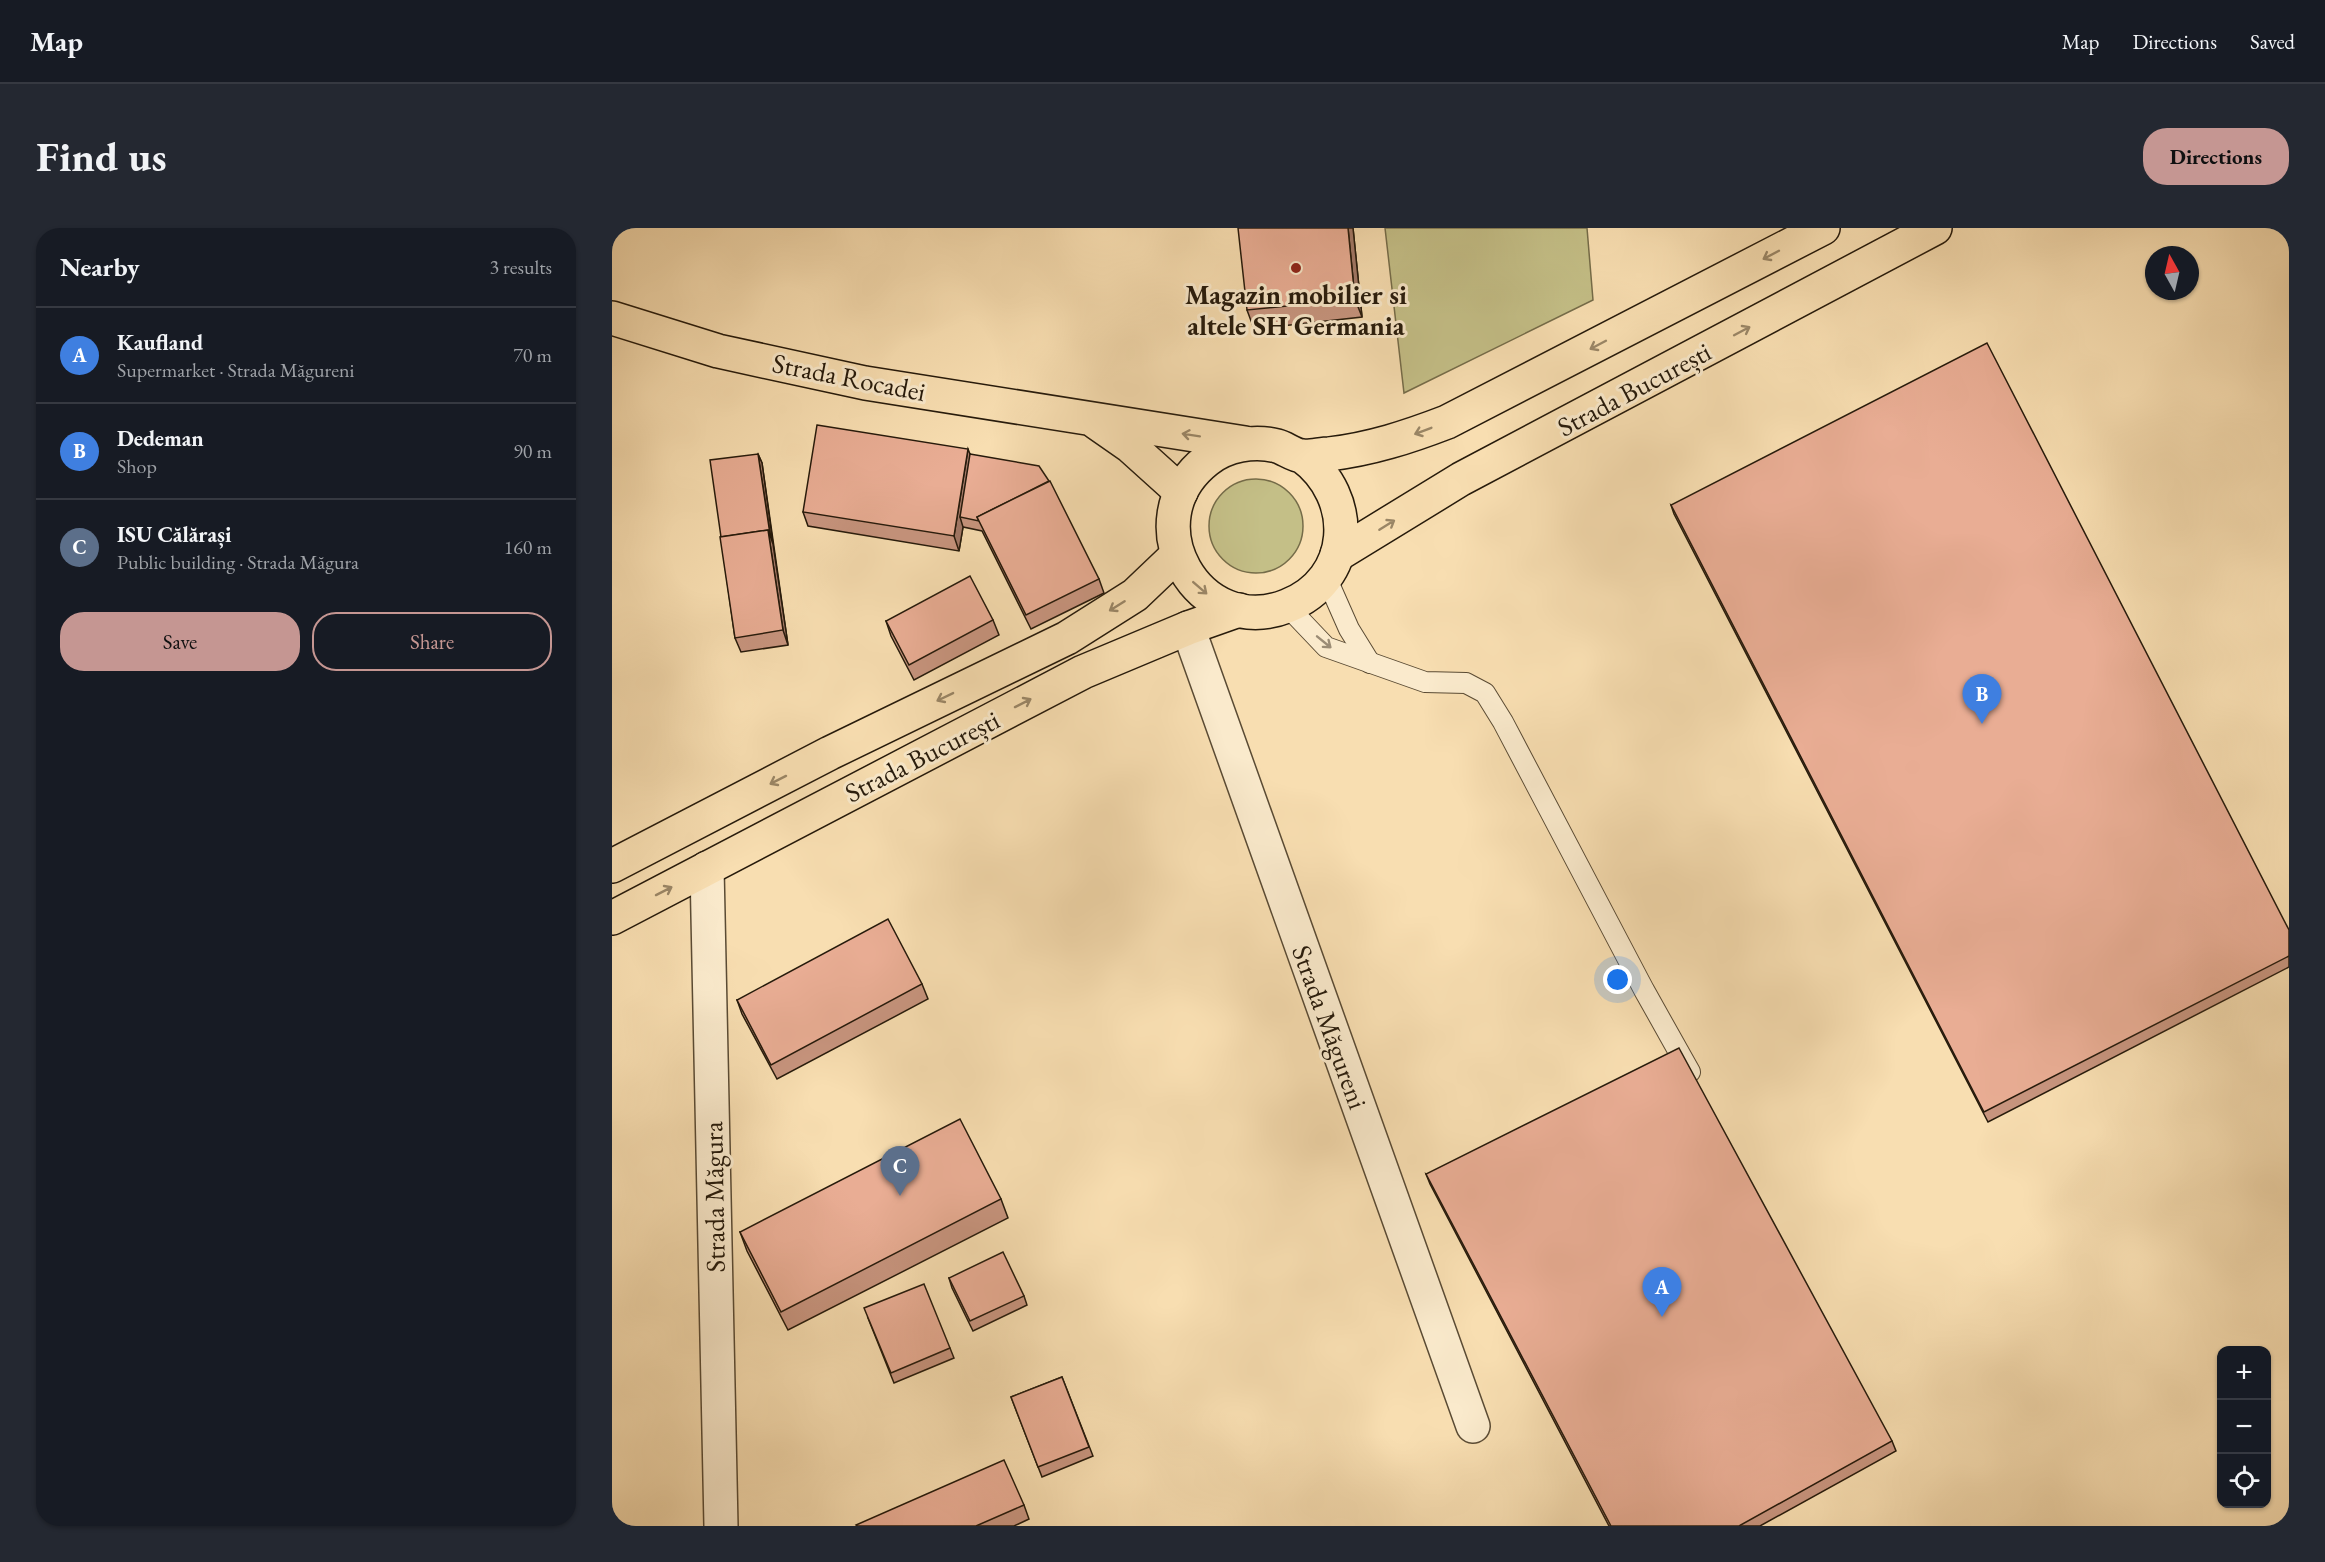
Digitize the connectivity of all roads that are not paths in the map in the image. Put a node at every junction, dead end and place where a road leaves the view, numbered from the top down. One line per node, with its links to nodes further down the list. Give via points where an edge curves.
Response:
1 (1823, 228): 6 (main road, Strada București, one-way to 6, via 1447,422 1397,441 1354,451)
2 (1935, 228): 9 (main road, Strada București, one-way to 2, via 1461,479)
3 (612, 318): 4 (main road, Strada Rocadei, via 718,351 865,383)
4 (1091, 419): 5 (main road, Strada Rocadei, one-way to 4); 7 (main road, Strada Rocadei, via 1130,446)
5 (1249, 444): 6 (main road, via 1276,446); 7 (main road, via 1228,448 1209,459 1192,473)
6 (1302, 456): 9 (main road, via 1327,480 1340,511 1341,533)
7 (1181, 492): 8 (main road, via 1174,513)
8 (1177, 555): 11 (main road, one-way to 11, via 1191,580 1212,599); 14 (main road, Strada București, one-way to 14, via 1135,595 1066,638)
9 (1331, 566): 10 (main road, via 1308,595); 13 (lane, via 1349,629)
10 (1287, 606): 11 (main road, via 1263,612); 13 (lane, one-way to 13, via 1326,647)
11 (1239, 610): 12 (main road, Strada București)
12 (1188, 628): 15 (main road, Strada București, one-way to 12, via 1083,672); 20 (street, Strada Măgureni)
13 (1370, 663): 19 (lane, via 1425,682 1466,683 1485,693)
14 (830, 753): 15 (main road); 16 (main road, Strada București, one-way to 16)
15 (850, 793): 17 (main road, Strada București)
16 (612, 866)
17 (707, 868): 18 (main road, Strada București, one-way to 17); 21 (street, Strada Măgura)
18 (612, 918)
19 (1697, 1086)
20 (1473, 1426)
21 (721, 1526)

